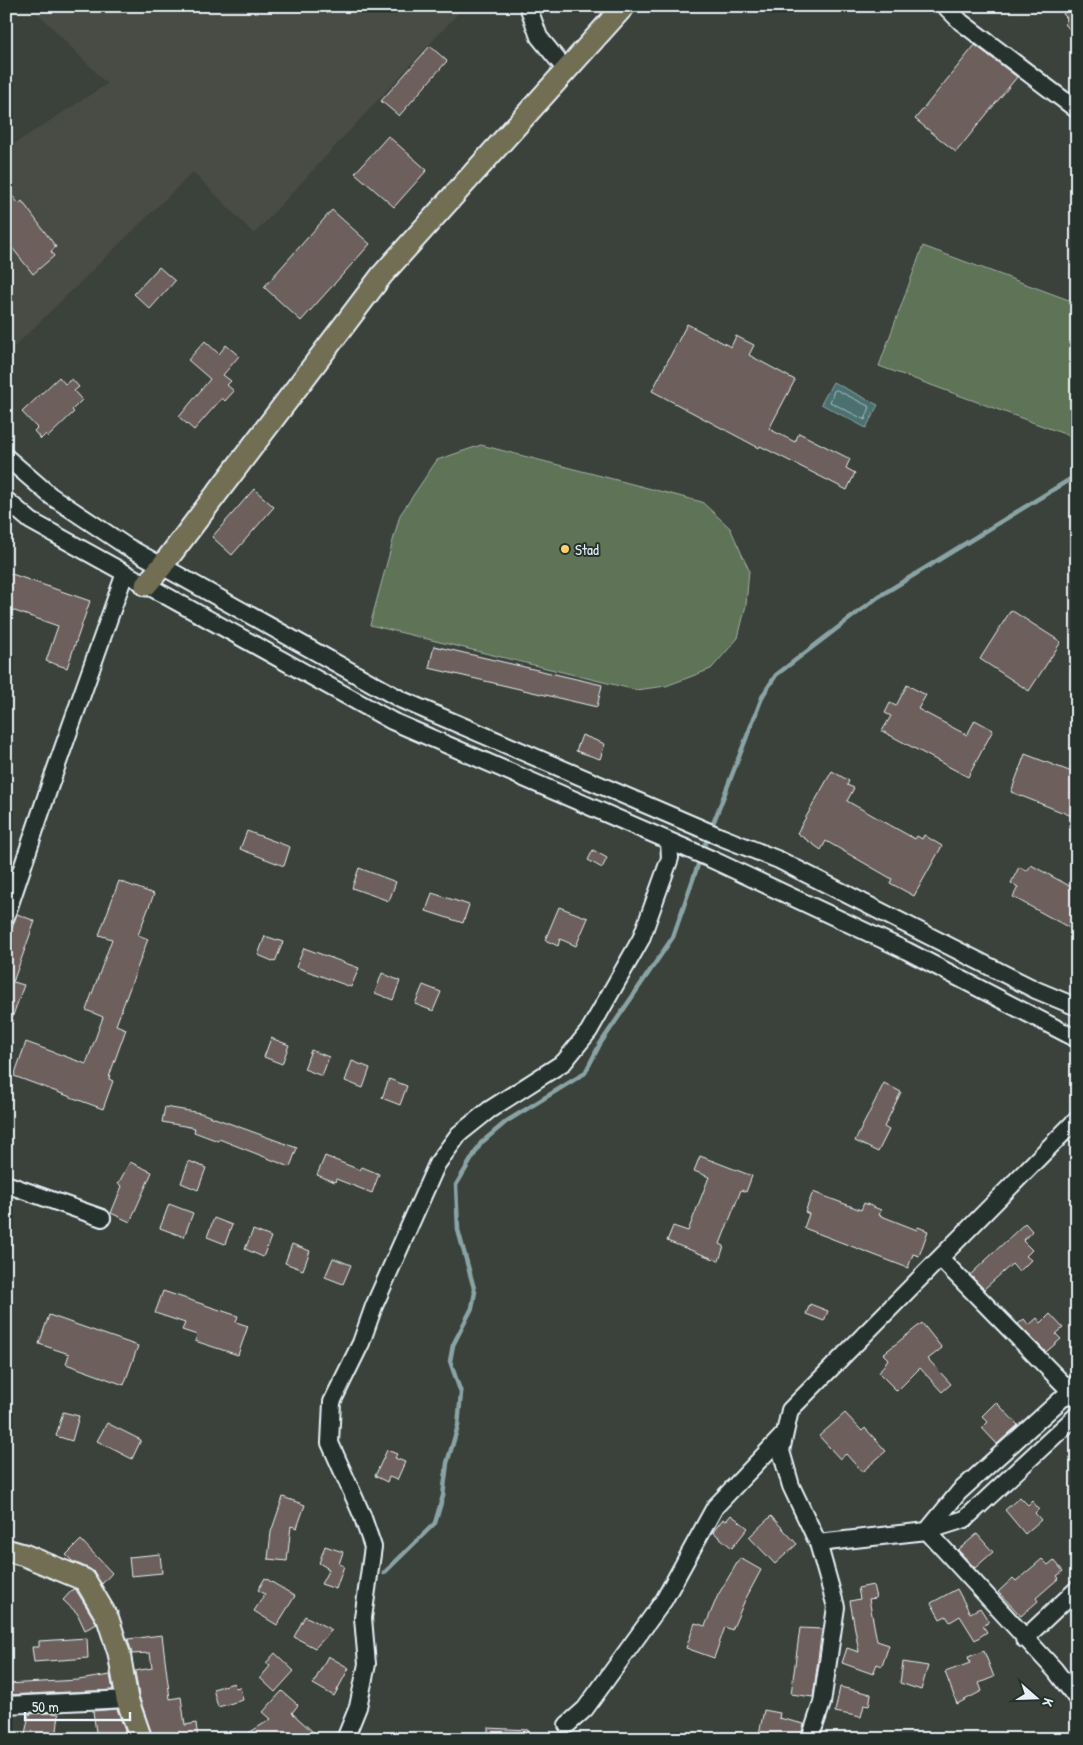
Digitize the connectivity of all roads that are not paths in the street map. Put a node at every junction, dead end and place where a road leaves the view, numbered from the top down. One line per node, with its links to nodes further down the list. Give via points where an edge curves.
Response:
1 (528, 6): 4 (street, via 539,37)
2 (624, 6): 4 (main road)
3 (946, 6): 5 (street, via 961,22)
4 (566, 70): 8 (main road, via 382,275)
5 (1077, 110)
6 (8, 462): 8 (street, via 51,496)
7 (6, 500): 9 (street, via 31,521)
8 (162, 566): 10 (main road); 13 (street, via 402,700 779,860 1036,990)
9 (126, 573): 10 (street); 12 (street)
10 (146, 585): 11 (street, via 392,721)
11 (669, 841): 14 (street, via 907,951); 32 (street, via 670,858 641,939 589,1032 564,1062 489,1110 459,1134 437,1164 361,1343 332,1402 330,1443 373,1547 363,1618 367,1664 358,1707)
12 (6, 916)
13 (1077, 1007)
14 (1077, 1039)
15 (1077, 1119): 18 (street)
16 (6, 1184): 17 (street)
17 (102, 1218)
18 (940, 1258): 19 (street); 21 (street, via 790,1410)
19 (1074, 1392): 22 (street, via 959,1492)
20 (1077, 1415): 22 (street, via 965,1519)
21 (785, 1434): 23 (street, via 781,1451 791,1486); 30 (street, via 715,1507 664,1600 585,1709)
22 (927, 1532): 23 (street); 26 (street)
23 (818, 1543): 33 (street, via 836,1607 822,1703)
24 (6, 1550): 28 (main road, via 85,1580 108,1619 119,1653)
25 (1077, 1589): 26 (street)
26 (1024, 1639): 27 (street)
27 (1075, 1694)
28 (127, 1699): 29 (street); 31 (main road)
29 (6, 1705)
30 (567, 1726)
31 (141, 1739)
32 (345, 1739)
33 (810, 1739)

